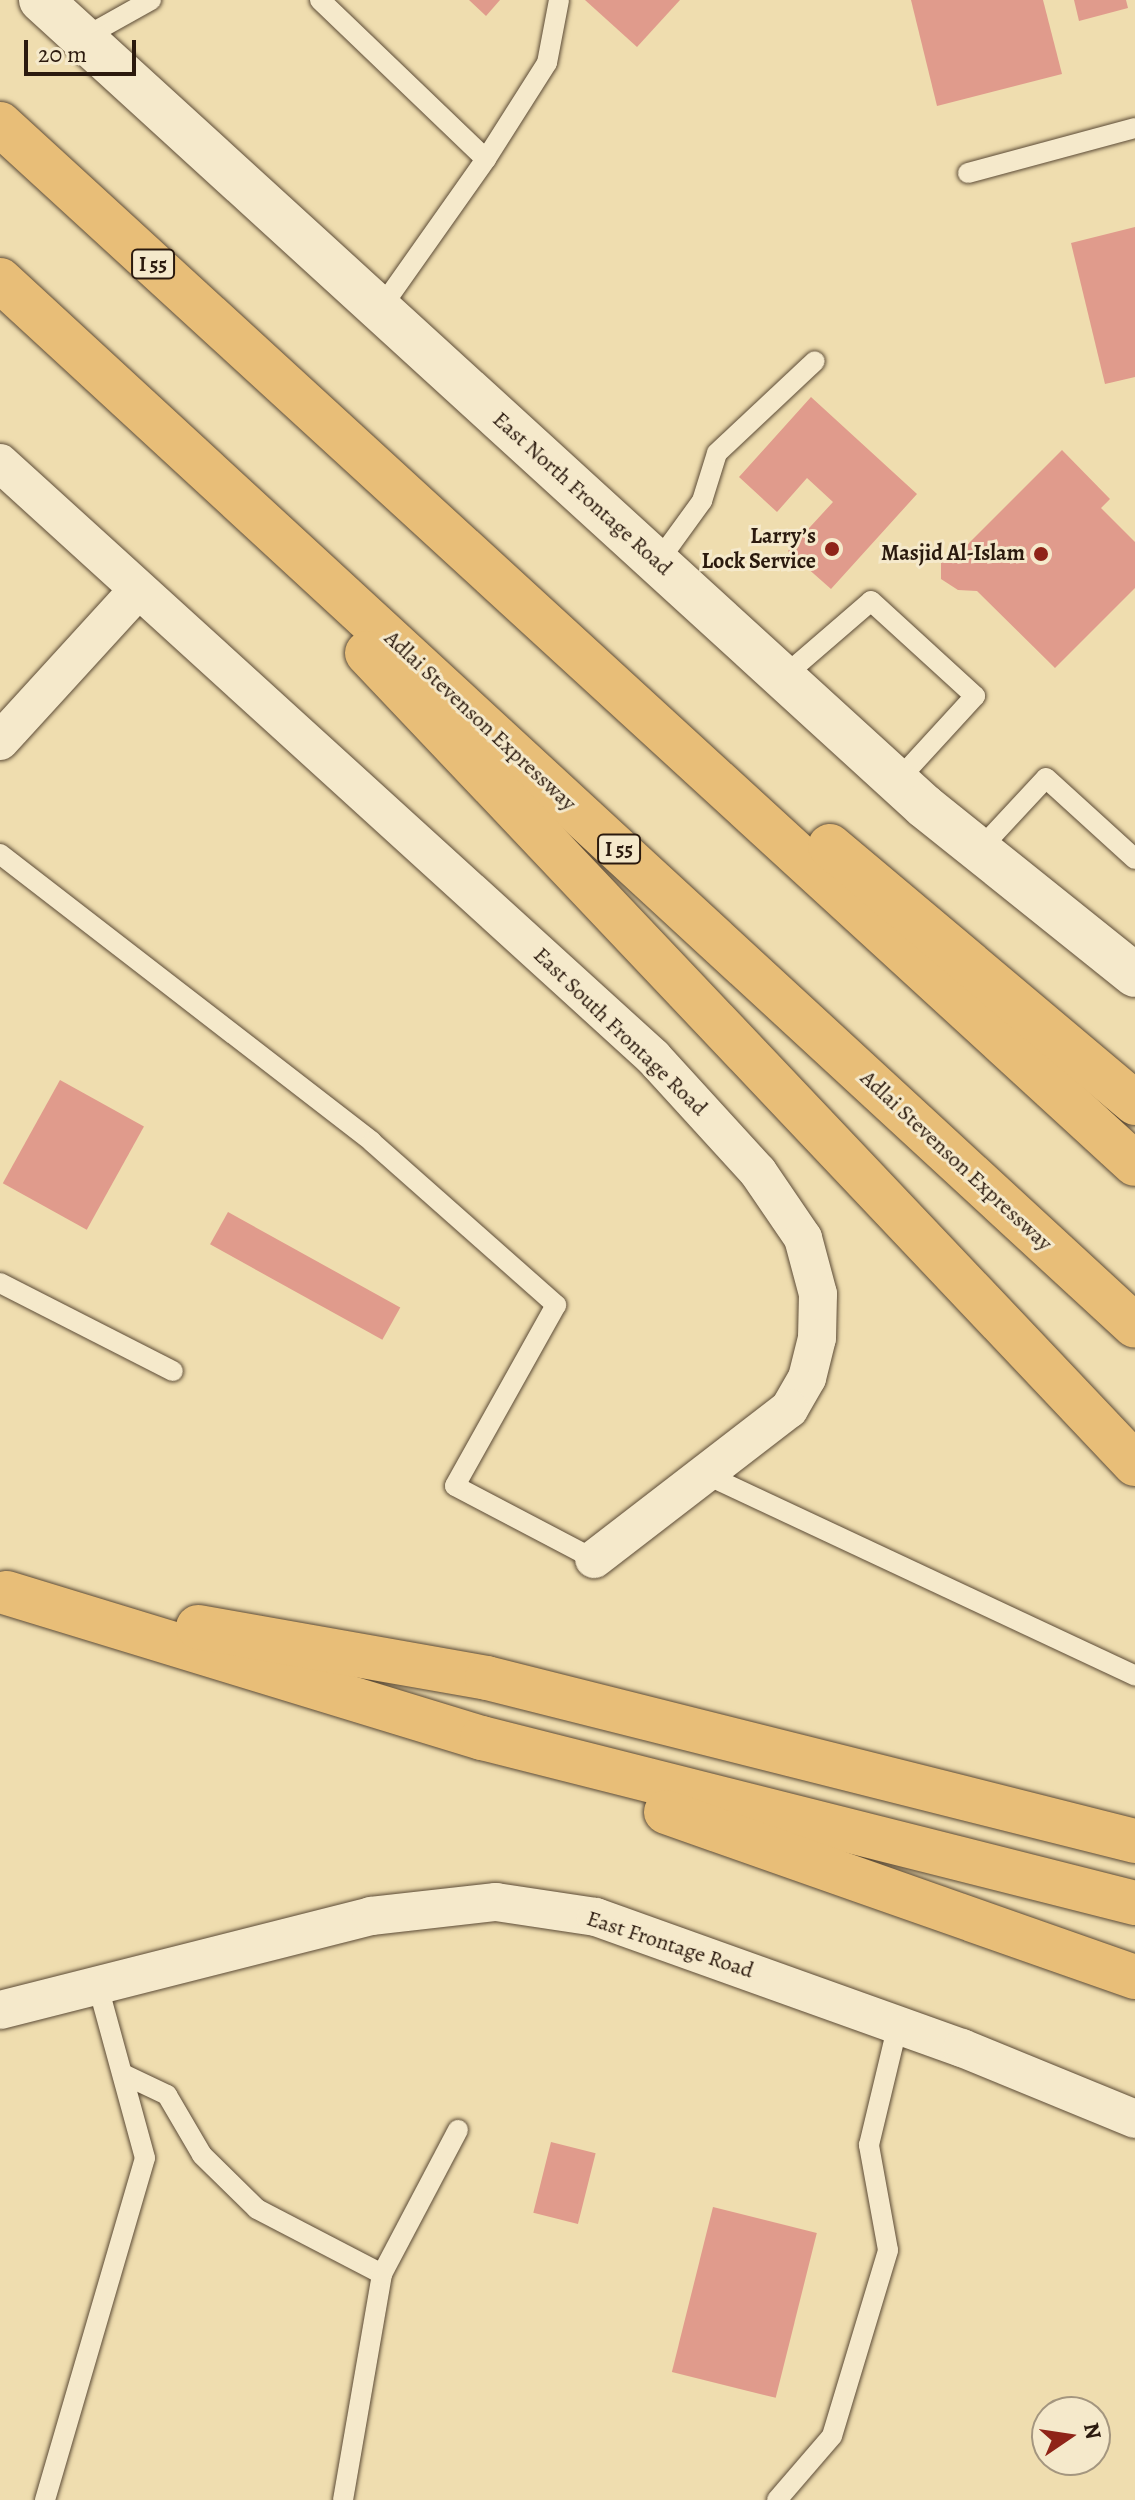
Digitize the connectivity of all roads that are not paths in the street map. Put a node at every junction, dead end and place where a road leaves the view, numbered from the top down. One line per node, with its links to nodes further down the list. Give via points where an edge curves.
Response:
1 (41, 0): 5 (street, East North Frontage Road)
2 (151, 0): 5 (lane)
3 (320, 0): 8 (lane)
4 (559, 0): 8 (lane, via 547,63)
5 (83, 38): 11 (street, East North Frontage Road)
6 (0, 124): 14 (highway, I 55)
7 (1135, 128): 9 (lane)
8 (486, 159): 11 (lane)
9 (968, 173)
10 (0, 280): 13 (highway, Adlai Stevenson Expressway / I 55)
11 (380, 309): 16 (street, East North Frontage Road)
12 (815, 361): 16 (lane, via 717,453 702,501)
13 (102, 372): 28 (highway, Adlai Stevenson Expressway / I 55); 30 (highway)
14 (305, 404): 25 (highway); 26 (highway, I 55)
15 (0, 463): 17 (street, East South Frontage Road)
16 (657, 563): 18 (street, East North Frontage Road)
17 (138, 590): 19 (street); 31 (street, East South Frontage Road, via 653,1057 758,1172 803,1238 818,1294 807,1378 789,1409)
18 (783, 677): 20 (street, East North Frontage Road); 20 (lane, via 871,601 964,685 975,696)
19 (0, 741)
20 (897, 781): 21 (street, East North Frontage Road)
21 (979, 850): 22 (lane, via 1046,778); 24 (street, East North Frontage Road)
22 (1135, 859)
23 (3, 863): 32 (lane, via 372,1142 556,1305 455,1486)
24 (1135, 975)
25 (1135, 1103)
26 (1135, 1164)
27 (0, 1283): 29 (lane)
28 (1135, 1326)
29 (173, 1371)
30 (1135, 1464)
31 (709, 1476): 32 (street, East South Frontage Road); 34 (lane)
32 (594, 1559)
33 (191, 1649): 35 (highway, via 7,1593 487,1678); 36 (highway, via 482,1738); 37 (highway)
34 (1135, 1676)
35 (1135, 1841)
36 (1135, 1903)
37 (1135, 1977)
38 (98, 1986): 39 (street, East Frontage Road); 40 (street, East Frontage Road, via 386,1913 496,1902 596,1917); 41 (lane)
39 (0, 2010)
40 (898, 2024): 42 (street, East Frontage Road); 47 (lane, via 869,2145 888,2250 832,2436)
41 (123, 2074): 44 (lane, via 167,2095 202,2155 257,2209); 45 (lane, via 145,2158)
42 (1135, 2119)
43 (458, 2130): 44 (lane)
44 (382, 2274): 46 (lane)
45 (45, 2500)
46 (343, 2500)
47 (777, 2500)

